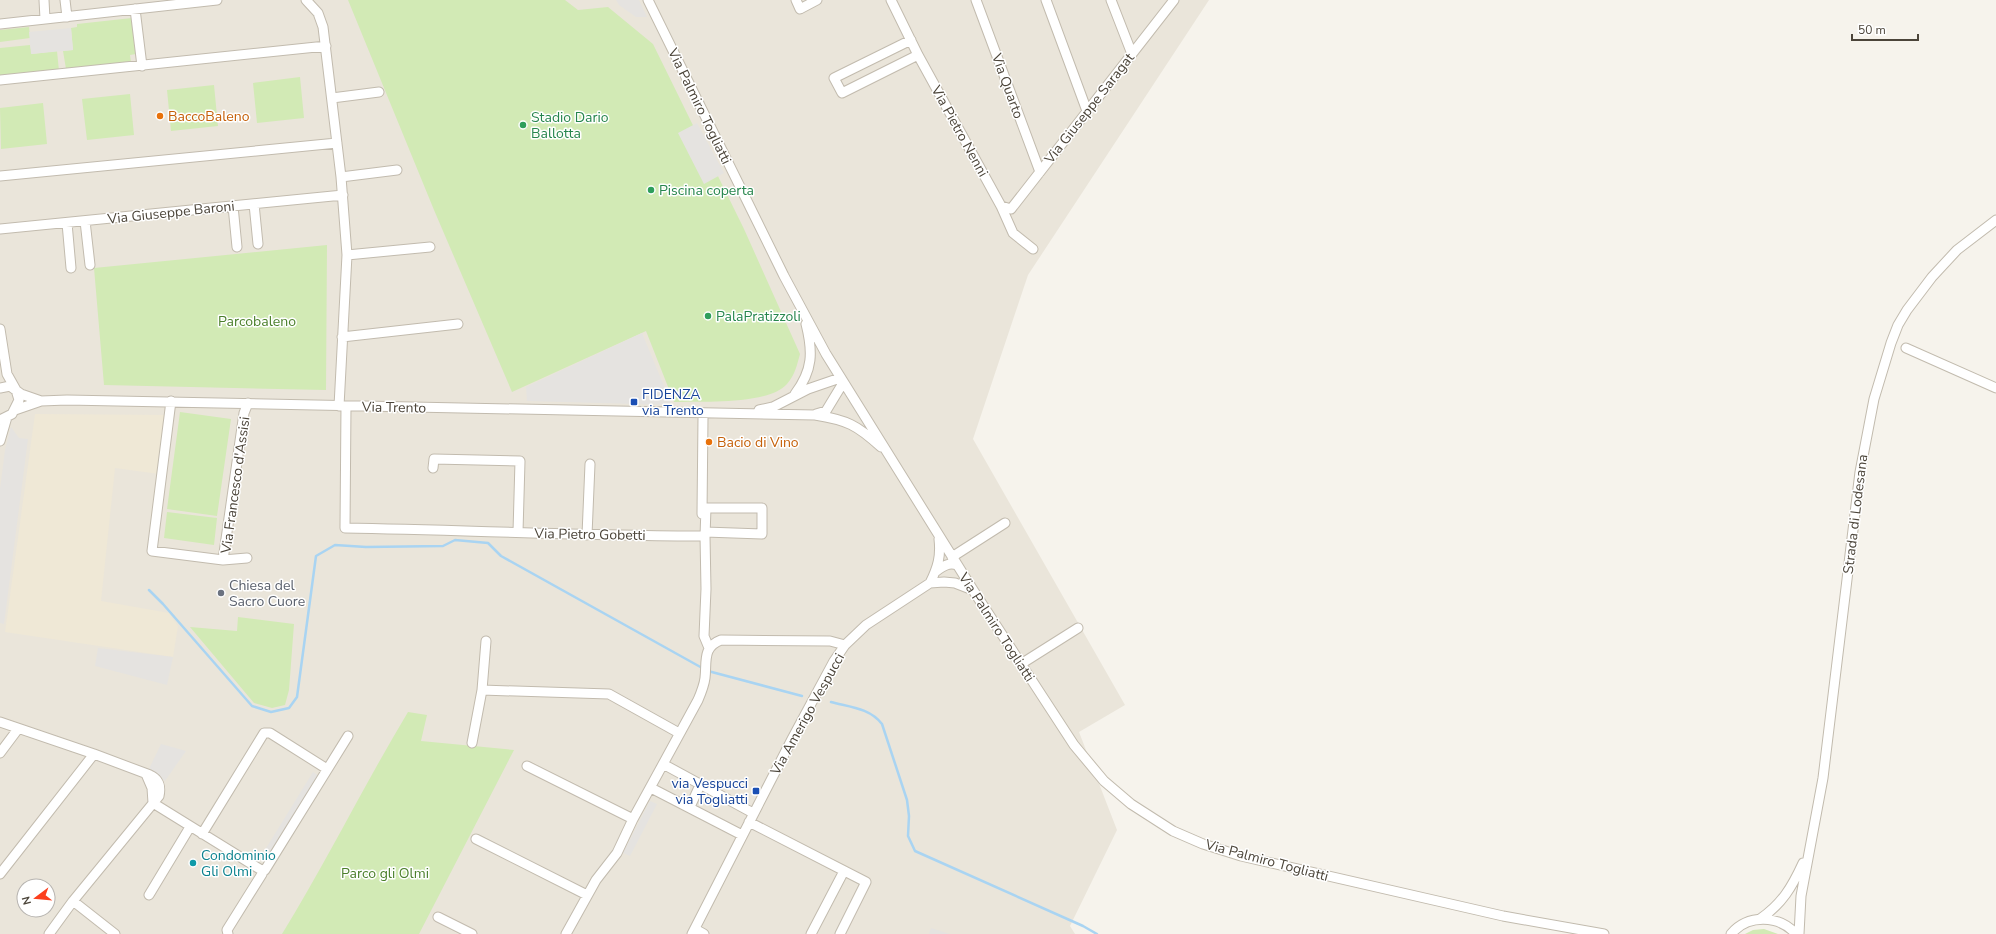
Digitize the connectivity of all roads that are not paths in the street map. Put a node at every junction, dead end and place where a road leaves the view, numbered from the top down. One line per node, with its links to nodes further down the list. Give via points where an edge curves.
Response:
1 (44, 0): 15 (street)
2 (65, 0): 14 (street)
3 (216, 0): 13 (street)
4 (307, 0): 18 (street, Via Pietro Gobetti, via 318,14)
5 (648, 0): 46 (street, Via Palmiro Togliatti)
6 (796, 0): 7 (street, via 800,9)
7 (817, 0)
8 (891, 0): 17 (street, Via Pietro Nenni)
9 (976, 0): 28 (street, Via Quarto)
10 (1046, 0): 25 (street)
11 (1111, 0): 19 (street)
12 (1174, 0): 19 (street, Via Giuseppe Saragat)
13 (135, 9): 14 (street); 21 (street)
14 (66, 17): 15 (street)
15 (45, 19): 16 (street)
16 (0, 24)
17 (911, 40): 20 (street, Via Pietro Nenni); 20 (street, via 834,78 836,83 842,93)
18 (326, 46): 21 (street); 24 (street, Via Pietro Gobetti)
19 (1132, 54): 25 (street, Via Giuseppe Saragat)
20 (918, 55): 34 (street, Via Pietro Nenni)
21 (142, 66): 22 (street)
22 (0, 80)
23 (379, 92): 24 (street)
24 (332, 98): 26 (street, Via Pietro Gobetti)
25 (1087, 111): 28 (street, Via Giuseppe Saragat)
26 (337, 143): 29 (street); 30 (street, Via Pietro Gobetti)
27 (397, 170): 30 (street)
28 (1040, 172): 34 (street, Via Giuseppe Saragat, via 1010,209)
29 (0, 176)
30 (341, 177): 31 (street, Via Pietro Gobetti)
31 (343, 195): 32 (street, Via Giuseppe Baroni); 43 (street, Via Pietro Gobetti)
32 (254, 204): 33 (street, Via Giuseppe Baroni); 39 (street)
33 (233, 206): 36 (street, Via Giuseppe Baroni); 40 (street)
34 (1001, 206): 42 (street, Via Pietro Nenni, via 1014,233)
35 (1996, 220): 108 (street, Strada di Lodesana, via 1957,250 1932,277 1898,325 1884,363 1874,399 1860,472 1823,778)
36 (85, 221): 37 (street, Via Giuseppe Baroni); 44 (street)
37 (67, 223): 38 (street, Via Giuseppe Baroni); 45 (street)
38 (0, 229)
39 (258, 244)
40 (237, 246)
41 (430, 247): 43 (street)
42 (1033, 248)
43 (347, 255): 49 (street, Via Pietro Gobetti)
44 (90, 265)
45 (71, 268)
46 (803, 311): 51 (street, Via Palmiro Togliatti); 55 (street, Via Trento, via 811,351 804,383)
47 (458, 324): 49 (street)
48 (0, 329): 54 (street, via 7,374)
49 (342, 338): 59 (street, Via Pietro Gobetti)
50 (1906, 348): 53 (street)
51 (842, 381): 55 (street, Via Trento, via 821,384); 62 (street, via 826,411); 66 (street, Via Palmiro Togliatti)
52 (0, 388): 54 (street, via 10,386)
53 (1996, 388)
54 (16, 390): 56 (street); 60 (street, via 19,400)
55 (793, 398): 61 (street, Via Trento, via 774,407)
56 (41, 401): 57 (street, Via Trento); 60 (street)
57 (171, 401): 58 (street, Via Trento); 75 (street, Via Francesco d'Assisi, via 152,551)
58 (248, 403): 59 (street, Via Trento); 75 (street, Via Francesco d'Assisi, via 244,413)
59 (342, 406): 61 (street, Via Trento); 70 (street, Via Pietro Gobetti, via 345,528)
60 (15, 410): 64 (street)
61 (746, 414): 62 (street, Via Trento)
62 (814, 415): 66 (street, Via Trento, via 846,421 869,436)
63 (703, 418): 71 (street)
64 (3, 419): 65 (street)
65 (0, 441)
66 (890, 455): 72 (street, Via Palmiro Togliatti)
67 (590, 464): 73 (street)
68 (433, 468): 70 (street, via 434,459 520,461)
69 (1005, 523): 76 (street)
70 (518, 532): 73 (street, Via Pietro Gobetti)
71 (704, 534): 71 (street, Via Pietro Gobetti, via 706,508 762,508 762,534); 73 (street, Via Pietro Gobetti); 84 (street, via 704,636)
72 (938, 534): 76 (street, Via Palmiro Togliatti); 77 (street, via 940,557)
73 (587, 535)
74 (247, 558): 75 (street)
75 (223, 560)
76 (955, 561): 77 (street); 78 (street, via 953,574); 80 (street, Via Palmiro Togliatti)
77 (935, 572): 79 (street)
78 (944, 582): 79 (street, Via Amerigo Vespucci); 80 (street, Via Amerigo Vespucci)
79 (930, 583): 83 (street, Via Amerigo Vespucci, via 866,625)
80 (973, 590): 85 (street, Via Palmiro Togliatti)
81 (1078, 628): 85 (street)
82 (486, 641): 86 (street)
83 (845, 645): 84 (street, via 830,641 721,640); 101 (street, Via Amerigo Vespucci)
84 (709, 648): 89 (street, via 705,654 703,690)
85 (1021, 664): 126 (street, Via Palmiro Togliatti, via 1091,767 1131,804 1173,831 1241,856 1502,916)
86 (482, 690): 89 (street, via 609,694); 91 (street)
87 (0, 722): 88 (street)
88 (18, 728): 92 (street); 93 (street)
89 (679, 733): 94 (street)
90 (348, 736): 96 (street)
91 (472, 744)
92 (0, 752)
93 (94, 754): 99 (street, via 146,774 152,788); 111 (street)
94 (663, 764): 97 (street); 98 (street)
95 (527, 766): 102 (street)
96 (327, 769): 105 (street, via 270,733 264,734); 109 (street)
97 (700, 785): 100 (street); 101 (street)
98 (651, 788): 100 (street); 102 (street)
99 (153, 803): 104 (street); 114 (street)
100 (690, 808): 106 (street)
101 (754, 813): 103 (street, Via Amerigo Vespucci)
102 (633, 819): 113 (street, via 617,853)
103 (749, 822): 106 (street, Via Amerigo Vespucci); 110 (street)
104 (190, 827): 105 (street); 112 (street)
105 (202, 834): 109 (street)
106 (742, 835): 117 (street, Via Amerigo Vespucci)
107 (476, 839): 113 (street)
108 (1809, 849): 116 (street, via 1789,892); 128 (street)
109 (262, 871): 120 (street, via 226,930)
110 (844, 871): 124 (street); 125 (street, via 866,882)
111 (0, 874)
112 (149, 895)
113 (587, 895): 122 (street)
114 (73, 901): 118 (street); 119 (street)
115 (438, 917): 121 (street)
116 (1760, 919): 127 (street, via 1741,925); 128 (street, via 1778,921)
117 (693, 931): 123 (street)
118 (49, 934)
119 (115, 934)
120 (228, 934)
121 (472, 934)
122 (566, 934)
123 (704, 934)
124 (811, 934)
125 (840, 934)
126 (1604, 934)
127 (1731, 934)
128 (1798, 934)

